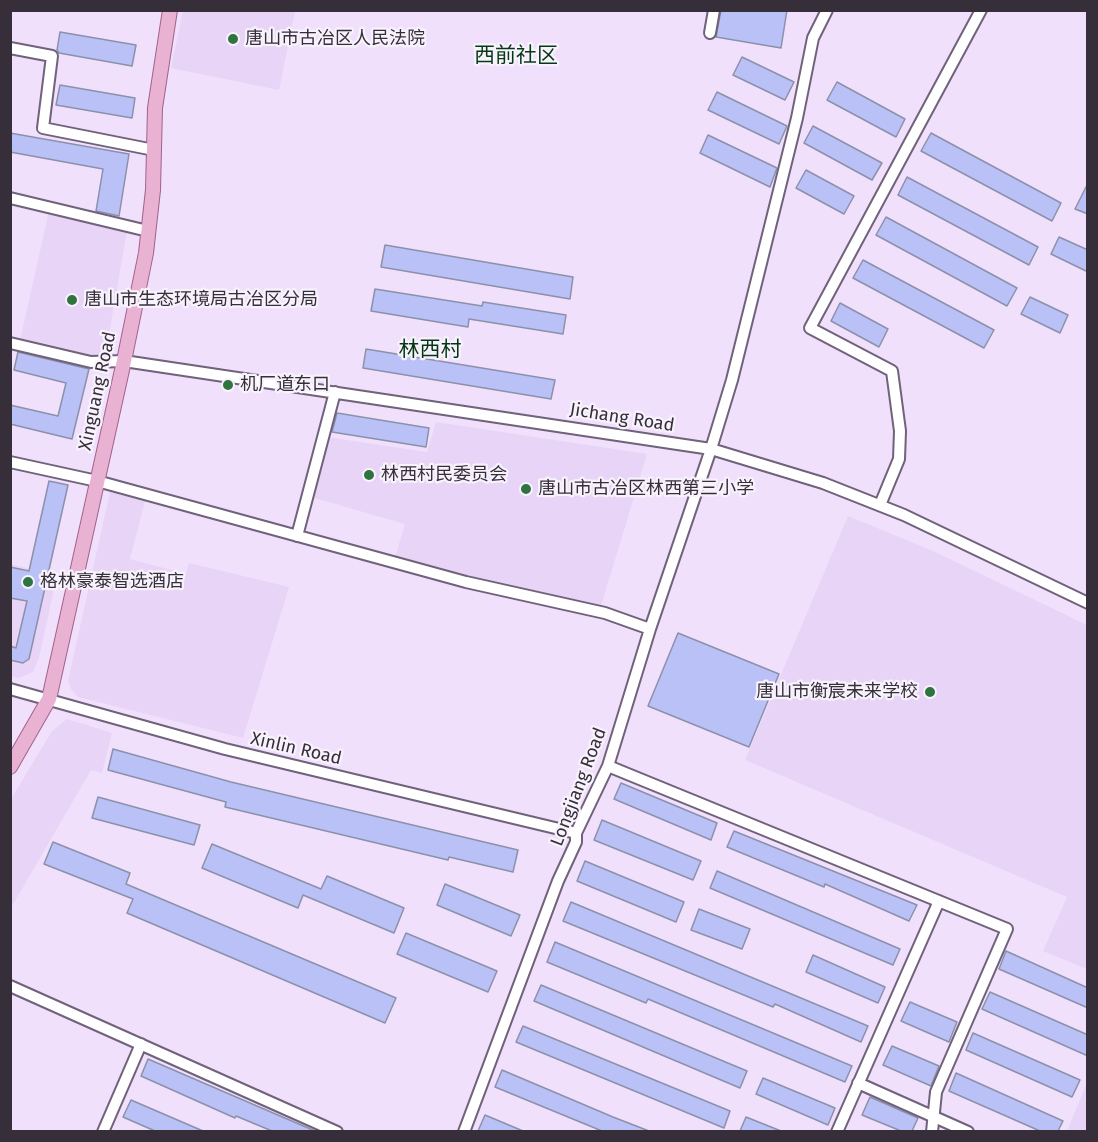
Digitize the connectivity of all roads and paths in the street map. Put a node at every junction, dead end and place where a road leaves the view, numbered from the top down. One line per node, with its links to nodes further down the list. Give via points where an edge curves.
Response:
1 (170, 10): 7 (main road, Xinguang Road, via 159,78)
2 (714, 10): 5 (street)
3 (826, 10): 13 (street, Longjiang Road, via 813,38 797,118)
4 (980, 11): 16 (street, via 810,328 892,371 900,431 898,459)
5 (710, 33)
6 (10, 48): 7 (street, via 52,56 43,128)
7 (154, 150): 9 (main road, Xinguang Road)
8 (10, 198): 9 (street)
9 (148, 231): 11 (main road, Xinguang Road)
10 (10, 343): 11 (street, Jichang Road, via 90,362)
11 (124, 361): 12 (street, Jichang Road); 15 (main road, Xinguang Road)
12 (335, 392): 13 (street, Jichang Road); 17 (street)
13 (711, 450): 16 (street, Jichang Road, via 823,483); 19 (street, Longjiang Road)
14 (10, 462): 15 (street)
15 (97, 481): 17 (street); 21 (main road, Xinguang Road)
16 (880, 505): 18 (street, Jichang Road)
17 (297, 536): 19 (street, via 466,582 605,613)
18 (1088, 603)
19 (650, 629): 22 (street, Longjiang Road)
20 (10, 689): 21 (street, Xinlin Road)
21 (50, 699): 23 (main road, Xinguang Road); 24 (street, Xinlin Road, via 225,749)
22 (608, 766): 24 (street, Longjiang Road); 25 (street)
23 (10, 767)
24 (576, 833): 32 (street, Longjiang Road, via 576,842)
25 (939, 901): 28 (street); 29 (street, via 1007,929 936,1092)
26 (10, 987): 27 (street)
27 (141, 1044): 30 (street); 31 (street)
28 (858, 1083): 29 (street); 33 (street)
29 (934, 1117): 34 (street); 35 (street)
30 (103, 1131)
31 (335, 1131)
32 (464, 1131)
33 (837, 1131)
34 (932, 1131)
35 (968, 1131)

